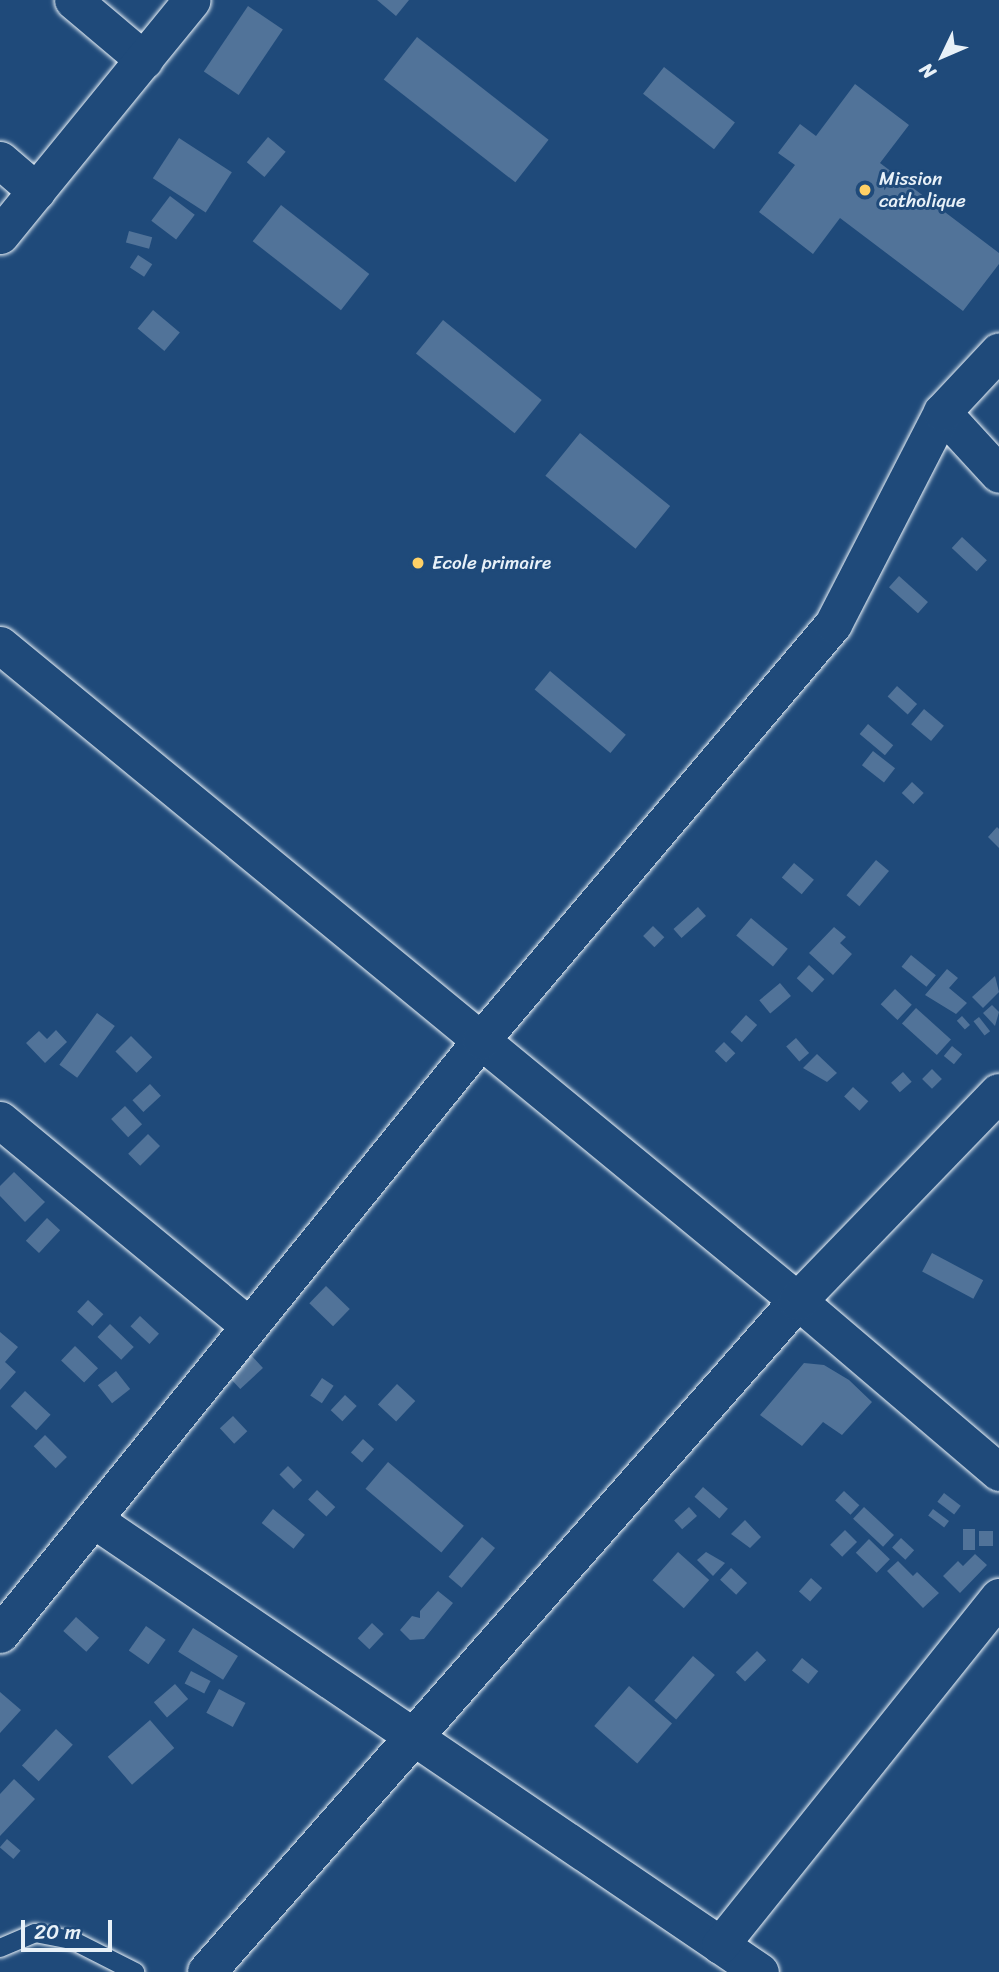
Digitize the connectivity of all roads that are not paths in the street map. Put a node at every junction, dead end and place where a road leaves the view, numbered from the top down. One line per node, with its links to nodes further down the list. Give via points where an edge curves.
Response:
1 (73, 0): 3 (street)
2 (192, 0): 3 (street)
3 (144, 60): 5 (street)
4 (0, 160): 5 (street)
5 (36, 191): 6 (street)
6 (0, 235)
7 (999, 351): 8 (street)
8 (942, 412): 9 (street); 11 (street, via 834,624)
9 (999, 474)
10 (0, 645): 11 (street)
11 (481, 1040): 14 (street); 15 (street)
12 (999, 1093): 14 (main road)
13 (0, 1120): 15 (street)
14 (798, 1301): 16 (street); 20 (main road)
15 (249, 1326): 17 (street)
16 (999, 1472)
17 (93, 1518): 19 (street); 20 (street)
18 (999, 1597): 21 (street)
19 (0, 1634)
20 (414, 1737): 21 (street); 24 (main road)
21 (720, 1945): 25 (street)
22 (0, 1948): 23 (lane, via 35,1933 72,1940)
23 (135, 1972)
24 (207, 1972)
25 (760, 1972)

